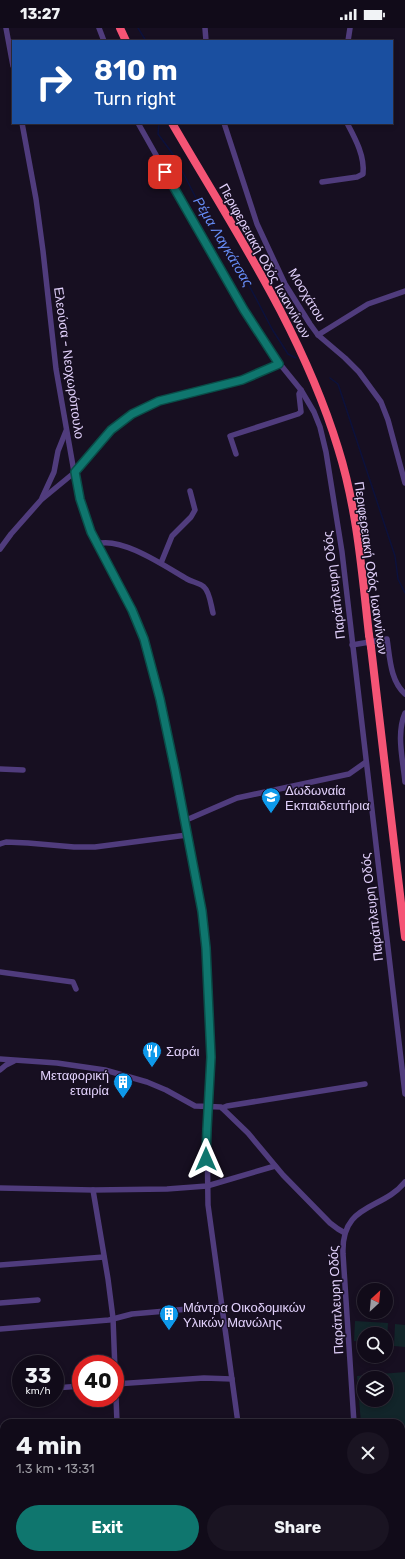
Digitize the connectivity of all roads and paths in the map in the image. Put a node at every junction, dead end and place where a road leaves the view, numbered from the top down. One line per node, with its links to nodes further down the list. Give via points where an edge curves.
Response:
1 (6, 28): 10 (street)
2 (99, 28): 6 (street)
3 (120, 28): 7 (highway)
4 (205, 28): 8 (street)
5 (350, 28): 9 (street)
6 (104, 40)
7 (126, 40)
8 (206, 40)
9 (348, 40)
10 (12, 61)
11 (22, 124): 21 (street, Ελεούσα - Νεοχωρόπουλο, via 37,206 56,363)
12 (139, 124): 19 (street, Παράπλευρη Οδός, via 244,310)
13 (173, 124): 41 (highway, Περιφερειακή Οδός Ιωαννίνων, bridge, via 266,283 297,342 322,398 338,448 358,545)
14 (224, 124): 18 (street, Μοσχάτου, via 260,232 292,296)
15 (347, 124): 16 (street, via 358,146 363,174)
16 (322, 182)
17 (405, 291): 18 (street, via 368,304)
18 (318, 335): 24 (street, Μοσχάτου, via 359,372 381,402)
19 (279, 364): 20 (street, Παράπλευρη Οδός); 23 (street, via 242,380 159,401 132,414 111,430)
20 (301, 390): 22 (street, via 301,412 298,414 230,436); 31 (street, Παράπλευρη Οδός, via 317,419 326,452 342,552)
21 (67, 430): 23 (street, Ελεούσα - Νεοχωρόπουλο); 26 (street, via 58,451 54,472)
22 (236, 454)
23 (75, 472): 26 (street); 27 (street, Ελεούσα - Νεοχωρόπουλο, via 80,499)
24 (405, 483)
25 (190, 491): 29 (street, via 195,510 172,536)
26 (41, 500): 28 (street)
27 (97, 544): 29 (street, via 113,544); 38 (street, Ελεούσα - Νεοχωρόπουλο, via 132,610 144,639 165,719)
28 (0, 550)
29 (161, 563): 30 (street, via 205,587)
30 (213, 613)
31 (352, 644): 32 (street, via 387,639 394,677); 34 (street, Παράπλευρη Οδός)
32 (405, 694)
33 (405, 713): 37 (street, via 401,725)
34 (366, 762): 38 (street, via 349,774 237,798); 48 (street, Παράπλευρη Οδός)
35 (0, 769): 36 (street)
36 (23, 770)
37 (405, 782)
38 (184, 821): 39 (street, Ελεούσα - Νεοχωρόπουλο)
39 (187, 835): 40 (street, via 95,846 74,847 14,842); 49 (street, Ελεούσα - Νεοχωρόπουλο, via 202,911 206,948 211,1057)
40 (0, 844)
41 (405, 937)
42 (0, 972): 43 (street, via 73,982)
43 (76, 989)
44 (0, 1059): 45 (street)
45 (14, 1061): 46 (street); 49 (street, via 68,1064 120,1073 157,1086 195,1106)
46 (0, 1070)
47 (364, 1084): 50 (street)
48 (405, 1094)
49 (208, 1107): 50 (street); 53 (street, Ελεούσα - Νεοχωρόπουλο)
50 (222, 1108): 51 (street, via 258,1144)
51 (275, 1166): 53 (street); 56 (street, via 330,1223)
52 (405, 1182): 56 (street, Παράπλευρη Οδός, via 356,1216)
53 (207, 1186): 55 (street); 61 (street, Ελεούσα - Νεοχωρόπουλο)
54 (0, 1188): 55 (street)
55 (93, 1190): 57 (street)
56 (345, 1233): 70 (street, Παράπλευρη Οδός, via 343,1254)
57 (104, 1257): 58 (street); 62 (street)
58 (0, 1264)
59 (38, 1300): 60 (street)
60 (0, 1303)
61 (222, 1306): 62 (street); 65 (street, Ελεούσα - Νεοχωρόπουλο)
62 (113, 1318): 63 (street); 64 (street)
63 (0, 1329)
64 (115, 1355)
65 (232, 1379): 66 (street, via 204,1378); 69 (street, Ελεούσα - Νεοχωρόπουλο)
66 (124, 1383)
67 (117, 1407): 68 (street)
68 (117, 1419)
69 (238, 1419)
70 (354, 1419)

